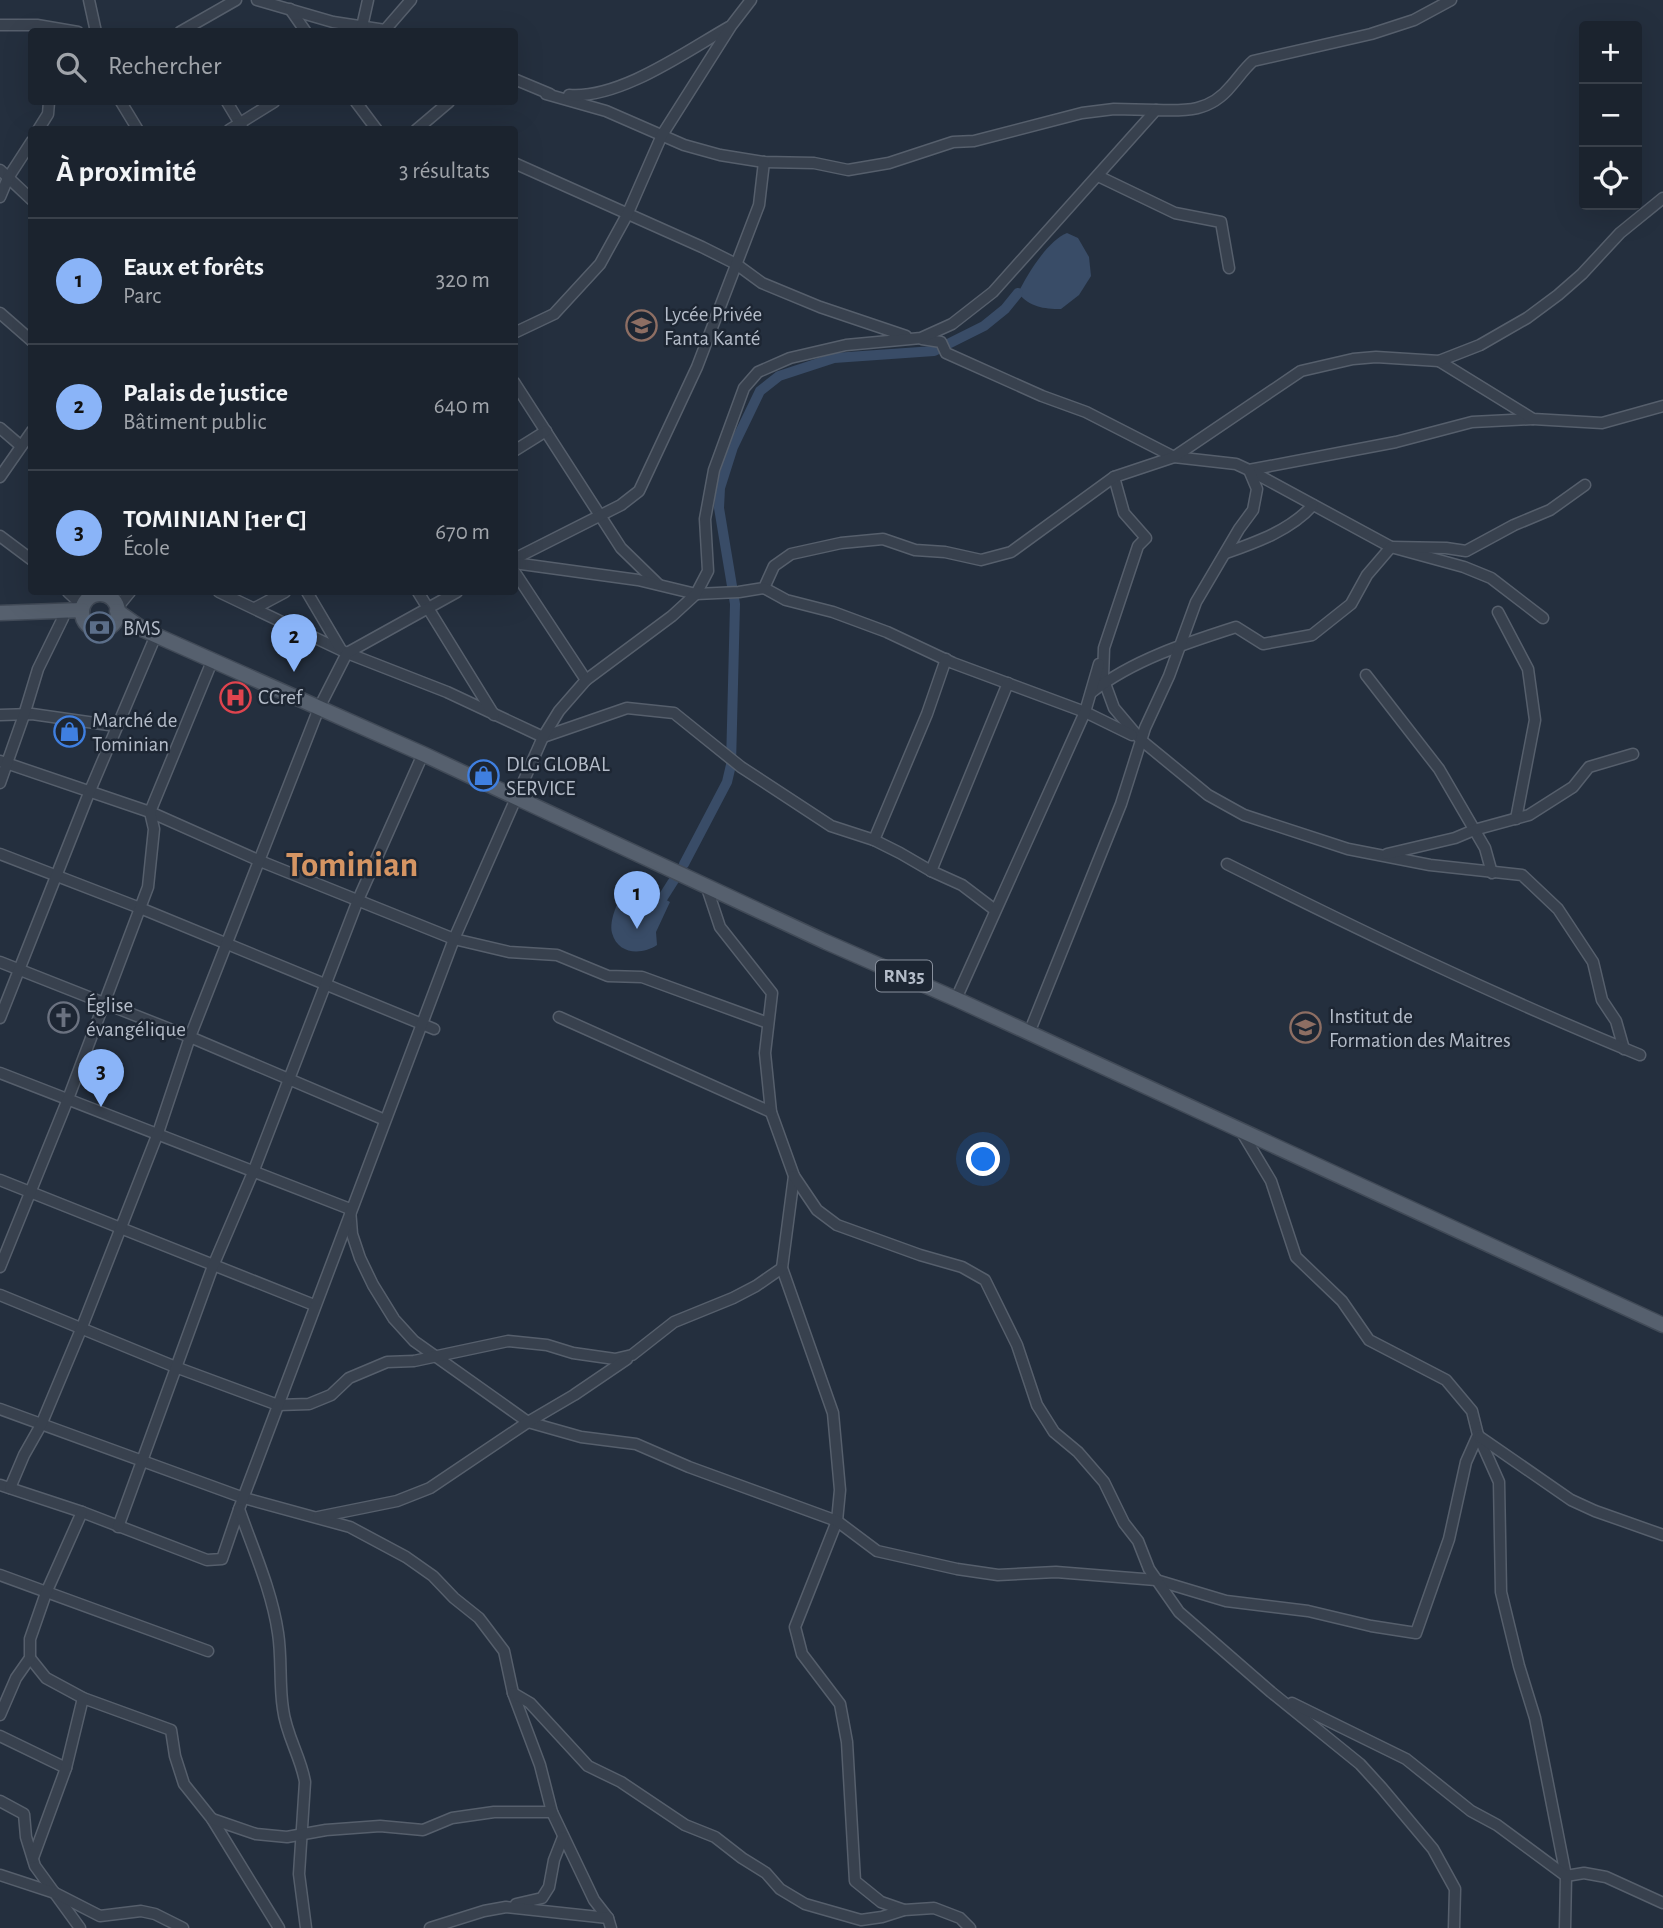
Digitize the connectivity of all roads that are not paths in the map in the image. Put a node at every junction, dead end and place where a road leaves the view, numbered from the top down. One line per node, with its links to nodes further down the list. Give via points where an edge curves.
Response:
1 (89, 0): 12 (street)
2 (236, 0): 13 (street)
3 (257, 0): 8 (street)
4 (368, 0): 16 (street)
5 (411, 0): 17 (street)
6 (751, 0): 10 (street)
7 (1451, 0): 26 (street, via 1413,20 1370,34 1253,61 1208,105 1189,111)
8 (290, 9): 14 (street); 15 (street)
9 (0, 25): 11 (street)
10 (732, 26): 19 (street, via 608,92); 32 (street)
11 (55, 28)
12 (95, 28)
13 (187, 28)
14 (303, 28)
15 (359, 28)
16 (363, 28)
17 (387, 28)
18 (518, 81): 19 (street)
19 (546, 94): 32 (street, via 606,111)
20 (49, 105): 27 (street)
21 (123, 105): 28 (street)
22 (229, 105): 29 (street)
23 (270, 105): 29 (street)
24 (358, 105): 30 (street)
25 (446, 105): 31 (street)
26 (1156, 110): 34 (street, via 1082,113 848,170 814,163); 37 (street)
27 (40, 126)
28 (136, 126)
29 (242, 126)
30 (374, 126)
31 (424, 126)
32 (662, 135): 34 (street, via 720,155); 41 (street)
33 (28, 146): 36 (street)
34 (764, 162): 42 (street, via 759,205)
35 (518, 165): 41 (street)
36 (4, 174): 38 (street); 39 (street)
37 (1098, 176): 43 (street, via 1175,213 1221,222); 47 (street, via 993,292 952,324)
38 (28, 196)
39 (0, 197)
40 (1663, 198): 48 (street, via 1527,318 1480,345)
41 (627, 215): 42 (street); 45 (street, via 600,264 569,299 554,314)
42 (736, 264): 47 (street, via 762,283 820,307 899,335); 63 (street, via 697,368 645,481 621,505)
43 (1229, 268)
44 (0, 313): 46 (street)
45 (518, 331)
46 (28, 338)
47 (921, 338): 57 (street, via 941,342 946,354 1086,412); 73 (street, via 845,345 790,358 758,372 744,388 714,470 705,519 708,571)
48 (1439, 361): 51 (street); 57 (street, via 1376,357 1301,372)
49 (518, 388): 53 (street)
50 (1663, 406): 51 (street, via 1602,423)
51 (1533, 419): 58 (street, via 1472,422 1396,442)
52 (0, 428): 55 (street)
53 (546, 431): 56 (street); 63 (street)
54 (28, 436): 55 (street)
55 (21, 446): 59 (street)
56 (518, 448)
57 (1174, 457): 58 (street, via 1236,464); 60 (street)
58 (1249, 470): 62 (street); 66 (street, via 1257,489 1253,510)
59 (0, 477)
60 (1114, 477): 72 (street, via 1011,552 981,561 915,550 883,539 841,544 791,554 774,566); 93 (street, via 1124,513 1146,538 1138,546)
61 (1585, 485): 65 (street, via 1550,510 1466,551)
62 (1313, 505): 65 (street); 66 (street, via 1265,538)
63 (600, 516): 68 (street); 71 (street, via 621,548)
64 (0, 536): 67 (street)
65 (1391, 547): 88 (street, via 1491,578); 92 (street, via 1367,575 1351,604 1312,635 1263,644 1236,627)
66 (1226, 553): 92 (street, via 1196,602)
67 (28, 557)
68 (518, 559)
69 (518, 562): 71 (street)
70 (518, 577): 98 (street)
71 (659, 585): 73 (street)
72 (764, 588): 73 (street); 96 (street, via 786,600 887,632)
73 (696, 594): 98 (street)
74 (128, 595): 83 (street)
75 (226, 595): 81 (street)
76 (279, 595): 81 (street)
77 (309, 595): 94 (street)
78 (420, 595): 82 (street)
79 (452, 595): 82 (street)
80 (92, 599): 83 (main road, RN35, via 111,599); 84 (main road, RN35); 89 (main road, via 83,619)
81 (255, 608): 94 (street)
82 (428, 608): 94 (street); 106 (street)
83 (117, 609): 90 (main road, via 114,622); 91 (main road, RN35)
84 (41, 612): 86 (main road, RN35); 87 (main road, RN35)
85 (1498, 612): 117 (street, via 1528,669 1535,720)
86 (0, 613)
87 (64, 618): 89 (main road, RN35); 105 (street, via 38,669)
88 (1543, 618)
89 (88, 625): 90 (main road, RN35)
90 (106, 629): 91 (main road, RN35)
91 (150, 632): 95 (main road, RN35); 107 (street)
92 (1181, 644): 99 (street); 109 (street)
93 (1104, 648): 99 (street); 101 (street)
94 (343, 650): 102 (street); 106 (street)
95 (213, 659): 102 (main road, RN35); 116 (street)
96 (946, 659): 100 (street); 119 (street)
97 (1366, 676): 118 (street, via 1439,769)
98 (586, 680): 108 (street)
99 (1105, 682): 101 (street); 109 (street, via 1114,708)
100 (1008, 683): 103 (street); 124 (street)
101 (1092, 692): 103 (street)
102 (319, 708): 110 (main road, RN35); 122 (street)
103 (1085, 712): 109 (street); 130 (street)
104 (0, 715): 105 (street)
105 (24, 715): 107 (street); 112 (street)
106 (494, 715): 108 (street)
107 (116, 726): 114 (street)
108 (543, 737): 115 (street); 119 (street, via 627,708 674,713 741,767 831,826)
109 (1141, 740): 121 (street, via 1208,795 1244,815); 143 (street, via 1121,804)
110 (423, 754): 115 (main road, RN35); 128 (street)
111 (1633, 754): 117 (street, via 1588,767 1573,787 1529,816)
112 (4, 763): 113 (street); 114 (street)
113 (0, 783)
114 (89, 793): 116 (street); 126 (street)
115 (516, 797): 127 (main road, RN35); 131 (street)
116 (150, 812): 122 (street); 129 (street, via 154,830 149,887)
117 (1516, 819): 118 (street)
118 (1474, 830): 121 (street); 125 (street)
119 (874, 840): 124 (street)
120 (0, 854): 126 (street)
121 (1381, 855): 125 (street)
122 (260, 861): 128 (street); 132 (street)
123 (1227, 864): 145 (street, via 1356,928)
124 (931, 871): 130 (street, via 962,885)
125 (1492, 873): 145 (street, via 1522,875 1558,909 1593,962 1602,1000 1616,1021)
126 (58, 876): 129 (street); 134 (street)
127 (706, 885): 136 (main road, RN35); 140 (street, via 720,927 772,993)
128 (358, 900): 131 (street); 135 (street)
129 (140, 908): 132 (street); 137 (street)
130 (995, 910): 136 (street)
131 (454, 939): 140 (street, via 509,952 557,955 608,976 642,977); 141 (street)
132 (226, 944): 135 (street); 144 (street)
133 (0, 962): 134 (street)
134 (21, 969): 137 (street); 139 (street)
135 (327, 984): 141 (street); 148 (street)
136 (956, 999): 143 (main road, RN35)
137 (106, 1003): 144 (street); 149 (street)
138 (559, 1017): 150 (street)
139 (0, 1018)
140 (768, 1023): 150 (street, via 765,1053)
141 (422, 1024): 142 (street); 151 (street)
142 (434, 1029)
143 (1030, 1033): 152 (main road, RN35)
144 (191, 1037): 148 (street); 153 (street)
145 (1624, 1049): 146 (street)
146 (1640, 1055)
147 (0, 1073): 149 (street)
148 (290, 1079): 151 (street); 154 (street)
149 (68, 1098): 153 (street); 157 (street)
150 (771, 1112): 155 (street)
151 (385, 1120): 158 (street)
152 (1241, 1131): 165 (main road, RN35); 174 (street, via 1271,1181 1296,1256 1342,1301 1369,1340 1446,1380 1472,1411)
153 (158, 1133): 154 (street); 159 (street)
154 (254, 1171): 158 (street); 160 (street)
155 (794, 1176): 162 (street); 184 (street, via 817,1210 837,1225 962,1267 985,1280 1017,1345 1037,1405 1054,1432 1104,1482)
156 (0, 1180): 157 (street)
157 (30, 1193): 159 (street); 161 (street)
158 (350, 1209): 164 (street); 168 (street, via 352,1234 373,1285 394,1319)
159 (121, 1227): 160 (street); 166 (street)
160 (213, 1266): 164 (street); 169 (street)
161 (0, 1267)
162 (782, 1268): 167 (street, via 733,1298 674,1322); 180 (street, via 833,1413 839,1490)
163 (0, 1295): 166 (street)
164 (314, 1305): 170 (street)
165 (1663, 1325)
166 (82, 1327): 169 (street); 173 (street)
167 (632, 1355): 168 (street, via 615,1359 508,1340); 172 (street)
168 (435, 1356): 170 (street, via 387,1362 349,1378 331,1395 309,1404); 172 (street)
169 (178, 1368): 170 (street); 175 (street)
170 (278, 1405): 177 (street)
171 (0, 1409): 173 (street)
172 (528, 1422): 179 (street, via 430,1488); 180 (street, via 581,1437 636,1444)
173 (41, 1425): 175 (street); 176 (street)
174 (1478, 1435): 182 (street, via 1571,1500); 184 (street, via 1416,1633 1308,1611 1226,1601); 201 (street, via 1499,1482 1501,1591 1535,1718)
175 (143, 1461): 177 (street); 181 (street)
176 (5, 1487): 178 (street)
177 (241, 1503): 179 (street); 181 (street, via 222,1559 212,1561); 197 (street, via 278,1632 282,1709 305,1782)
178 (82, 1512): 181 (street); 185 (street)
179 (316, 1517): 189 (street, via 350,1527 433,1576 480,1618 504,1651)
180 (836, 1521): 184 (street, via 877,1551 957,1569 998,1575 1056,1572); 205 (street, via 795,1627 802,1654 840,1704 849,1767 855,1881 881,1902)
181 (118, 1527)
182 (1663, 1535)
183 (0, 1575): 185 (street)
184 (1157, 1580): 188 (street, via 1179,1612)
185 (46, 1592): 186 (street); 187 (street, via 30,1639)
186 (208, 1651)
187 (30, 1658): 190 (street, via 46,1678); 191 (street)
188 (1271, 1692): 201 (street, via 1406,1759 1471,1811); 214 (street, via 1360,1764 1433,1849 1455,1889)
189 (513, 1693): 195 (street); 207 (street, via 530,1703 588,1766 685,1825 715,1837 805,1904)
190 (83, 1698): 193 (street); 196 (street, via 171,1731 184,1784)
191 (0, 1715)
192 (0, 1736): 193 (street)
193 (66, 1768): 199 (street)
194 (0, 1801): 199 (street, via 24,1814)
195 (552, 1812): 197 (street, via 494,1812 452,1818 423,1830 380,1826); 198 (street)
196 (212, 1819): 197 (street, via 256,1834); 210 (street)
197 (300, 1835): 211 (street, via 299,1874)
198 (563, 1838): 204 (street, via 550,1887 542,1898); 206 (street)
199 (33, 1858): 202 (street)
200 (0, 1875): 202 (street)
201 (1566, 1876): 203 (street, via 1606,1877); 215 (street)
202 (55, 1894): 208 (street); 209 (street, via 100,1916 141,1911)
203 (1663, 1903)
204 (506, 1907): 206 (street); 212 (street)
205 (904, 1910): 207 (street); 213 (street, via 933,1908 960,1918)
206 (609, 1923)
207 (860, 1924)
208 (80, 1928)
209 (183, 1928)
210 (279, 1928)
211 (306, 1928)
212 (430, 1928)
213 (970, 1928)
214 (1454, 1928)
215 (1566, 1928)

